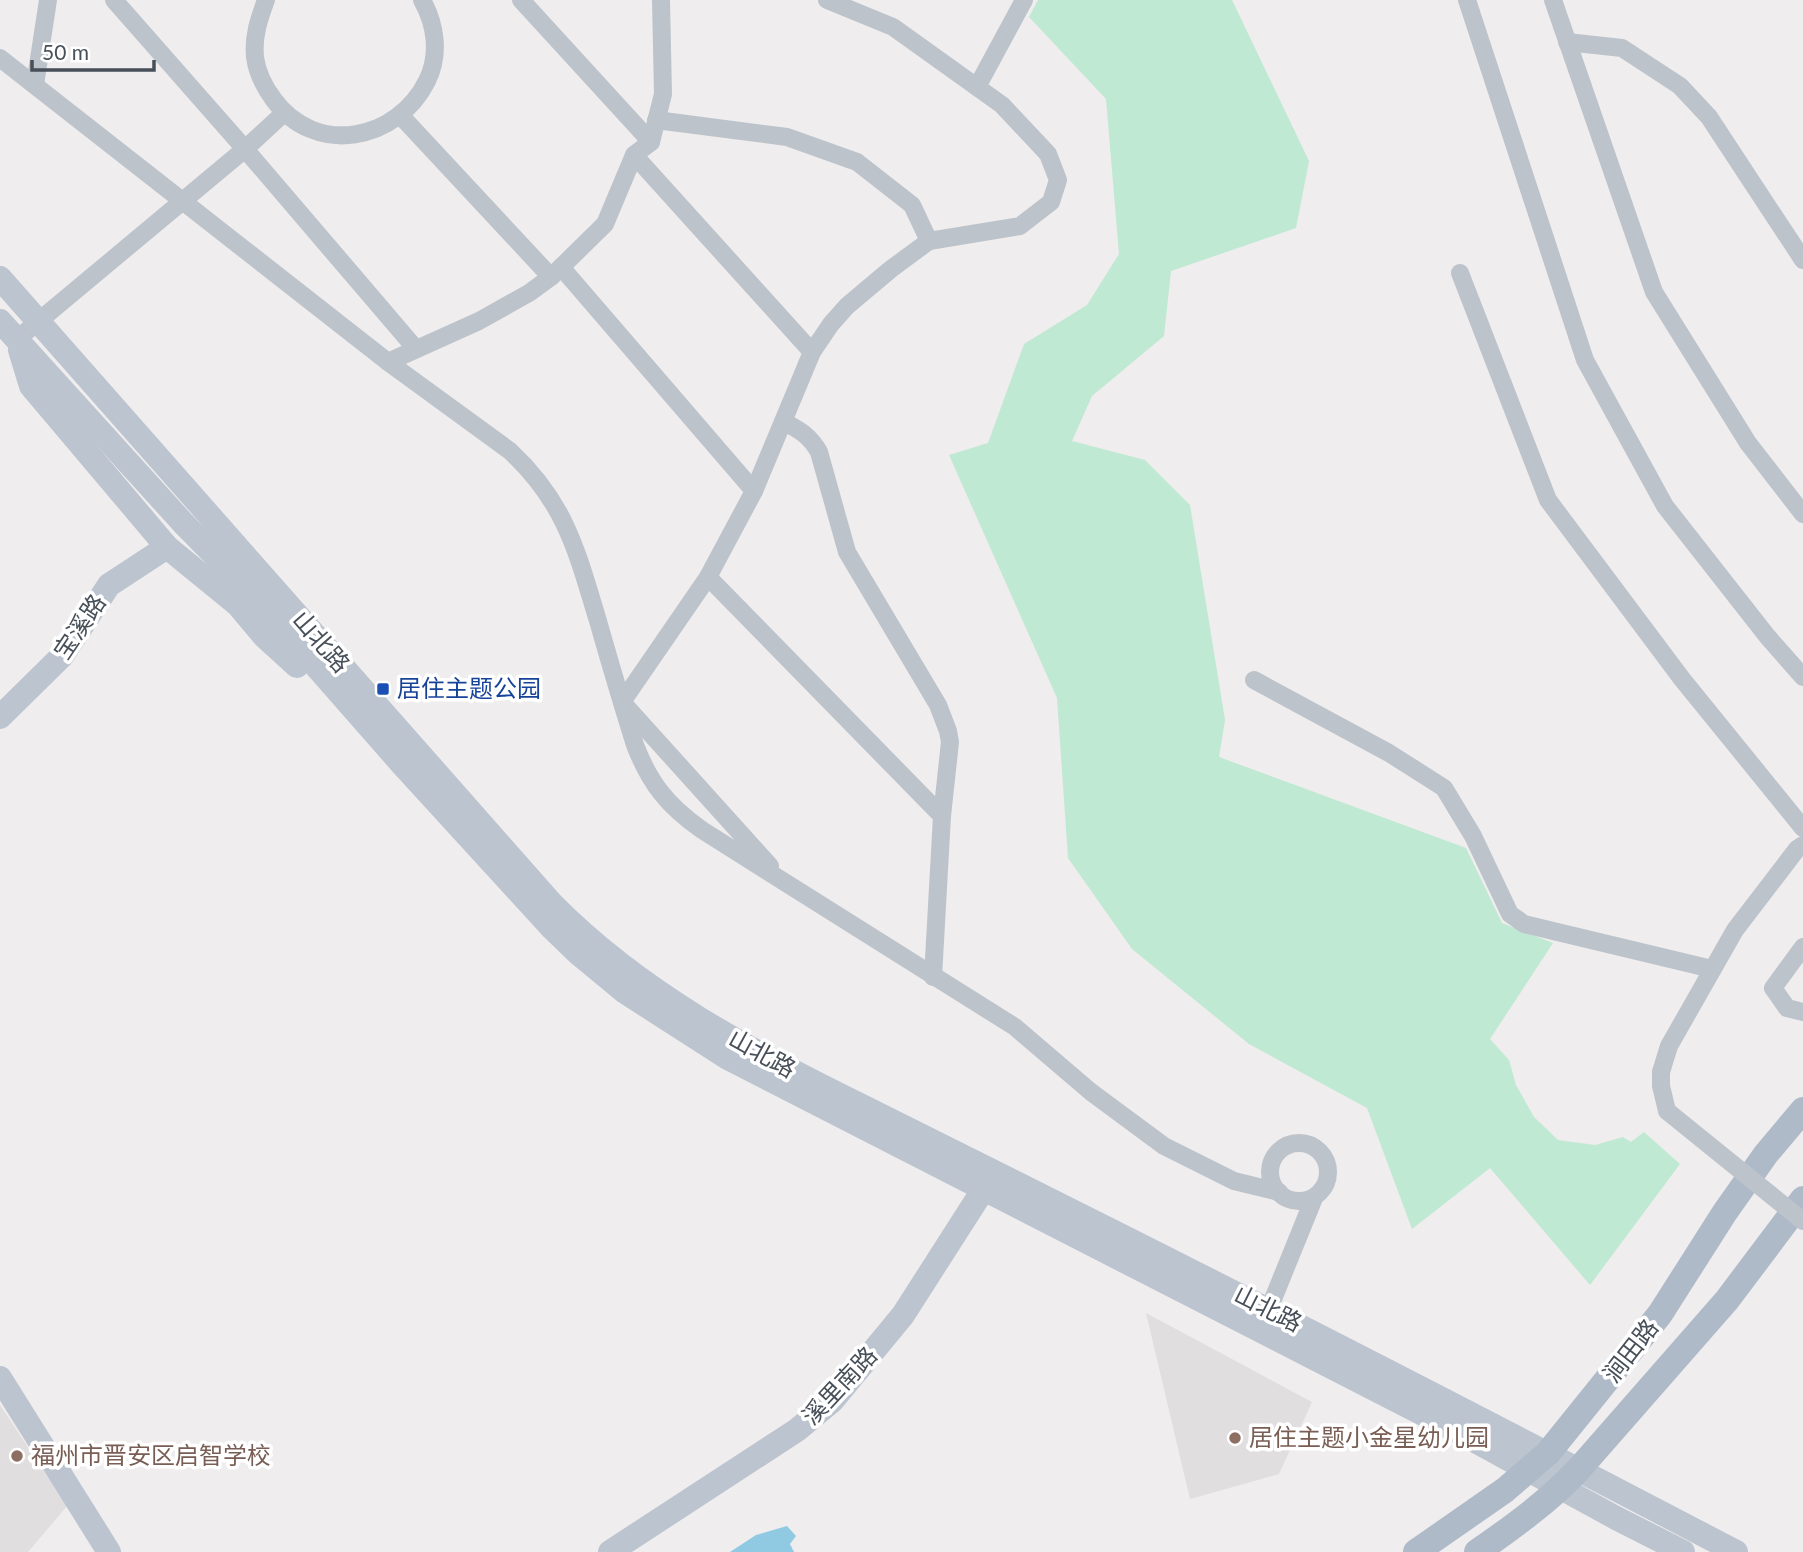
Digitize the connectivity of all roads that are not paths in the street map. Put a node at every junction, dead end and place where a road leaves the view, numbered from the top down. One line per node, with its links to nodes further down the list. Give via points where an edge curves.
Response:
1 (48, 0): 13 (street)
2 (114, 0): 19 (street)
3 (266, 0): 15 (street, via 256,27 255,58 264,86)
4 (422, 0): 16 (street, via 436,43 432,72 419,98)
5 (521, 0): 18 (street)
6 (661, 0): 17 (street, via 663,94)
7 (827, 0): 14 (street, via 893,27)
8 (1024, 0): 14 (street)
9 (1467, 0): 38 (street, via 1585,360 1665,506)
10 (1553, 0): 11 (street)
11 (1567, 42): 23 (street, via 1622,48 1680,86 1709,117); 35 (street, via 1654,292 1748,443)
12 (0, 58): 13 (street)
13 (35, 85): 21 (street)
14 (977, 87): 22 (street, via 1002,105 1048,153 1058,180 1051,202 1020,226)
15 (284, 113): 16 (street, via 327,134 352,136 376,130); 19 (street)
16 (401, 116): 24 (street)
17 (656, 120): 18 (street); 22 (street, via 787,137 857,162 912,205)
18 (652, 142): 20 (street)
19 (245, 149): 21 (street); 30 (street)
20 (634, 155): 24 (street, via 605,224); 31 (street)
21 (182, 200): 28 (street); 32 (street)
22 (929, 241): 31 (street, via 847,306)
23 (1803, 260)
24 (556, 272): 30 (street, via 495,313); 34 (street)
25 (1460, 273): 44 (street, via 1548,500 1682,679)
26 (0, 278): 28 (main road, 山北路)
27 (0, 321): 29 (main road, 山北路)
28 (37, 321): 29 (street); 57 (main road, 山北路, via 552,904 614,959 681,1008 783,1066)
29 (16, 340): 36 (main road, via 31,386); 42 (main road, 山北路, via 249,590)
30 (416, 349): 32 (street)
31 (812, 352): 33 (street)
32 (388, 362): 40 (street, via 510,451 545,490 571,534)
33 (784, 422): 34 (street); 43 (street, via 813,440 847,552 945,719 950,742)
34 (754, 491): 37 (street)
35 (1803, 514)
36 (167, 547): 41 (main road, 宝溪路, via 109,585 62,656); 42 (main road, via 238,605 264,636)
37 (708, 577): 40 (street); 43 (street)
38 (1803, 677)
39 (1254, 680): 48 (street, via 1444,788 1473,835 1510,914 1524,924)
40 (622, 702): 46 (street); 46 (street, via 649,778 670,804)
41 (0, 717)
42 (401, 762): 52 (main road, 山北路, via 550,926 625,992 726,1057)
43 (942, 816): 49 (street)
44 (1803, 828)
45 (1803, 845): 48 (street, via 1735,930)
46 (786, 884): 49 (street)
47 (1803, 947): 50 (street, via 1773,988 1787,1008)
48 (1712, 969): 56 (street, bridge, via 1664,1059 1661,1086 1667,1111)
49 (933, 977): 53 (street, via 1015,1027 1164,1146 1234,1181)
50 (1803, 1012)
51 (1803, 1110): 59 (main road, 涧田路, via 1725,1212 1660,1314)
52 (984, 1190): 59 (main road, 山北路, via 1468,1437); 63 (main road, 溪里南路, via 902,1315 832,1401 797,1430)
53 (1279, 1192): 54 (street, via 1295,1201); 54 (street, via 1270,1175 1275,1156 1289,1144 1299,1143 1317,1149 1328,1165 1326,1184)
54 (1314, 1198): 57 (street)
55 (1803, 1199): 60 (main road, 涧田路, via 1727,1300)
56 (1803, 1221)
57 (1269, 1309): 59 (main road, 山北路)
58 (0, 1378): 62 (main road)
59 (1538, 1462): 60 (main road, 山北路); 61 (main road, 山北路); 64 (main road, 涧田路)
60 (1579, 1469): 61 (main road, 涧田路); 67 (main road, 山北路)
61 (1561, 1488): 65 (main road, 涧田路); 66 (main road, 山北路)
62 (109, 1552)
63 (610, 1552)
64 (1416, 1552)
65 (1478, 1552)
66 (1683, 1552)
67 (1736, 1552)

